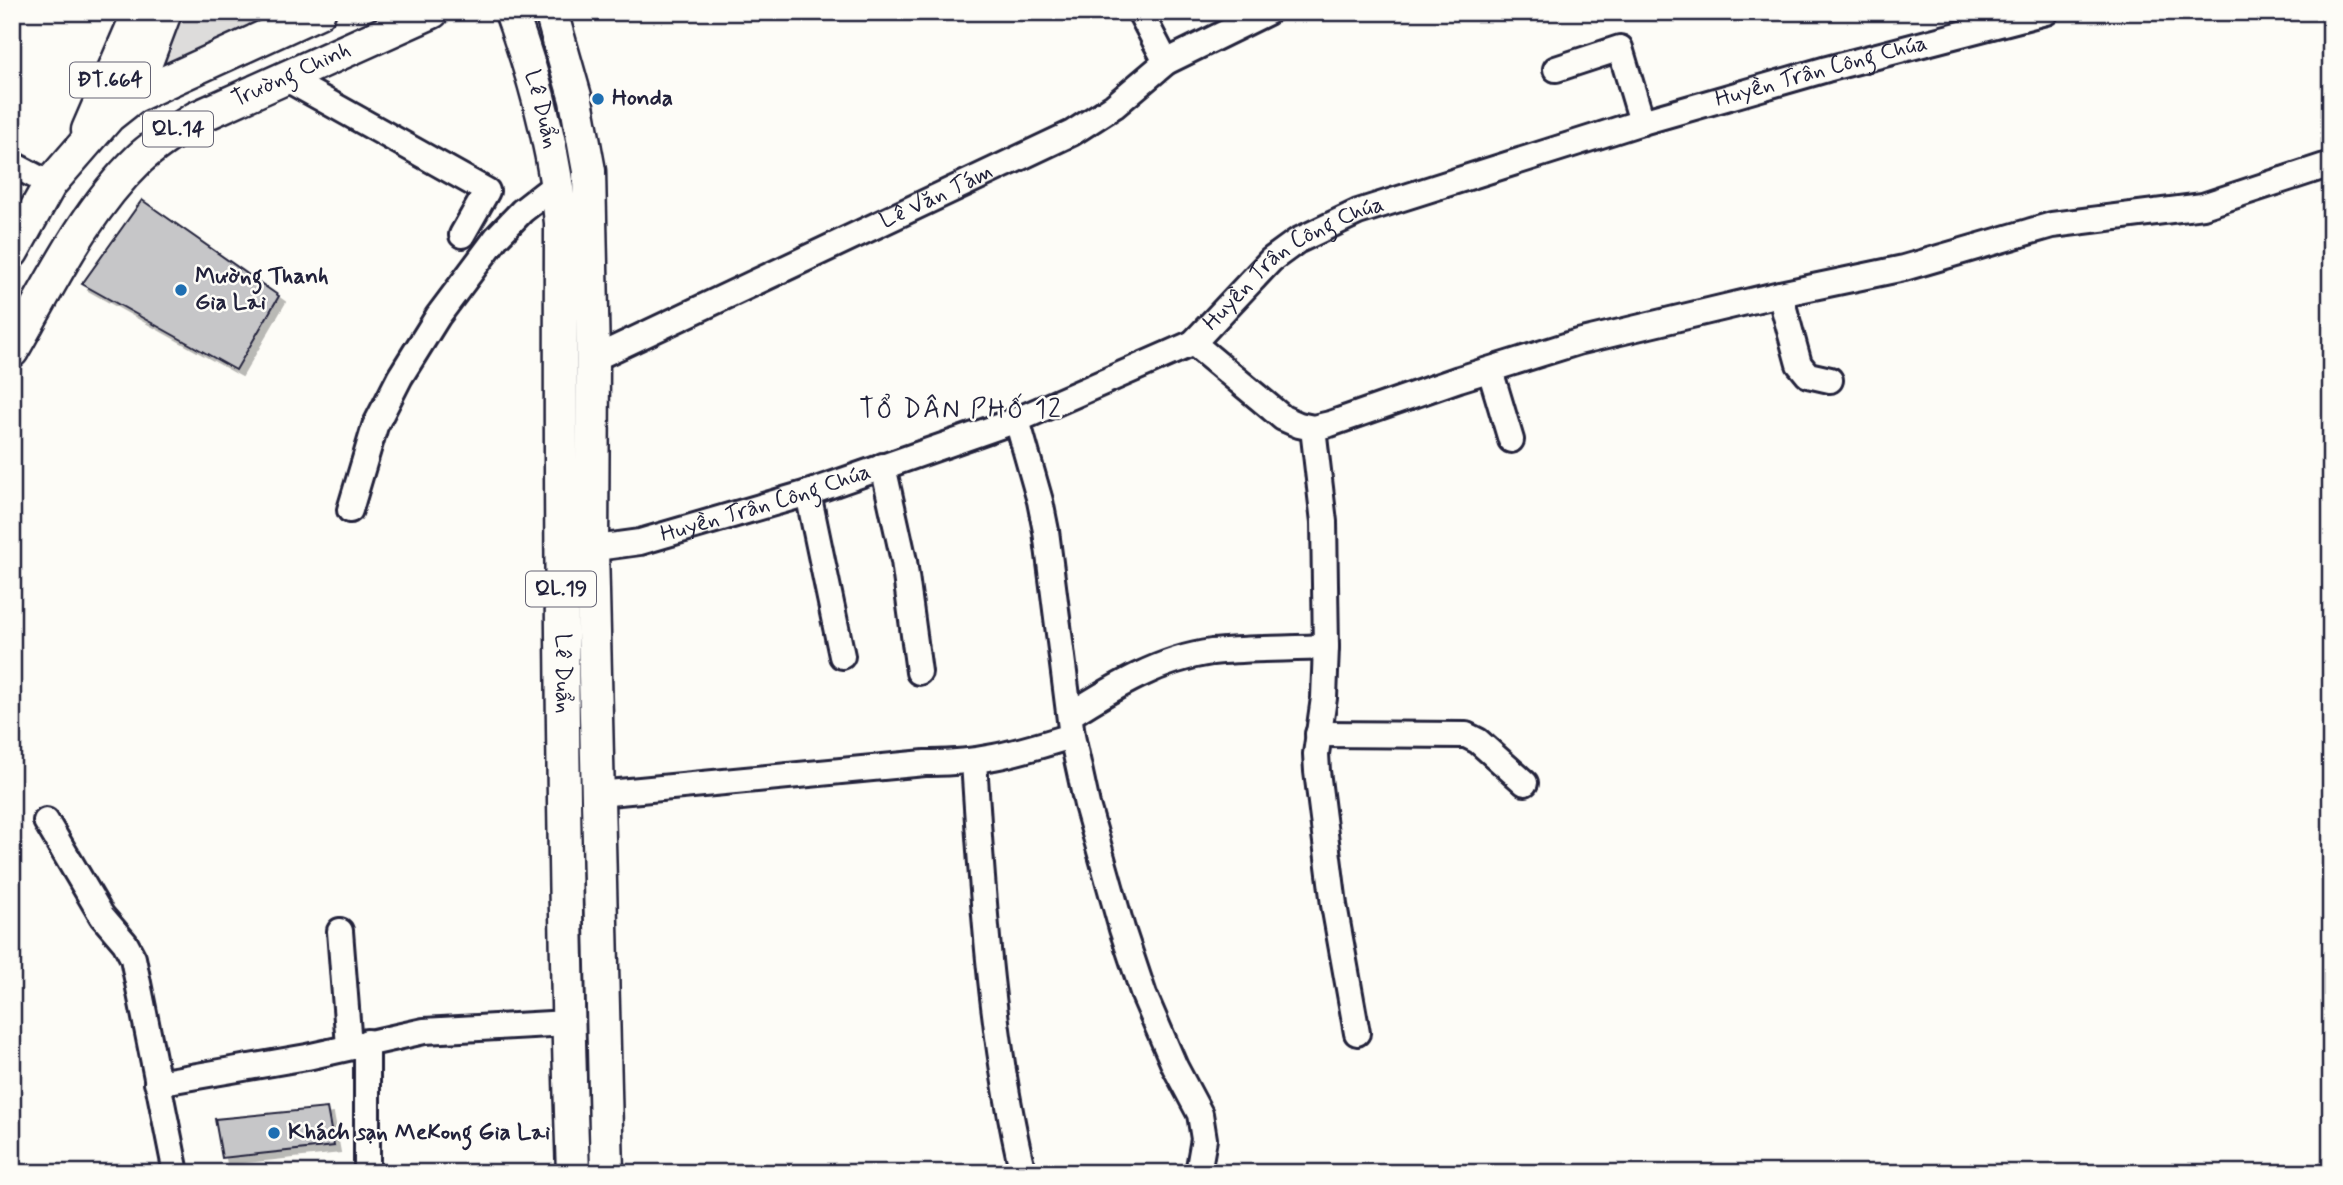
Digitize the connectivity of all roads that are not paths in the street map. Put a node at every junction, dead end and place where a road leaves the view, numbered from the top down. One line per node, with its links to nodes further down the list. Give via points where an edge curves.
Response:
1 (139, 12): 15 (main road, ĐT.664)
2 (165, 12): 13 (main road)
3 (319, 12): 13 (main road, Trường Chinh / QL.14)
4 (432, 12): 12 (main road, Trường Chinh / QL.14)
5 (511, 12): 18 (main road, Lê Duẩn / QL.19, via 543,111)
6 (551, 12): 25 (main road, Lê Duẩn / QL.19, via 576,100 589,170)
7 (1140, 12): 10 (street)
8 (1268, 12): 10 (street, Lê Văn Tám)
9 (2046, 12): 14 (street, Huyền Trân Công Chúa)
10 (1166, 62): 25 (street, Lê Văn Tám, via 1072,134)
11 (1556, 69): 14 (street, via 1619,48)
12 (285, 78): 20 (street, via 487,191); 24 (main road, Trường Chinh / QL.14, via 195,118 140,158 91,216)
13 (133, 97): 15 (main road, Trường Chinh / QL.14)
14 (1642, 122): 23 (street, Huyền Trân Công Chúa, via 1359,212 1323,228 1271,260)
15 (81, 147): 19 (main road, Trường Chinh / QL.14)
16 (12, 164): 19 (street)
17 (2331, 164): 22 (street, via 2203,206 2052,225 1904,268)
18 (558, 183): 33 (street, via 497,237 438,316 375,426); 35 (main road, Lê Duẩn / QL.19)
19 (50, 184): 21 (main road, Trường Chinh / QL.14)
20 (462, 235)
21 (12, 252)
22 (1780, 294): 26 (street, via 1578,342); 27 (street, via 1799,364 1808,375)
23 (1193, 343): 28 (street, Huyền Trân Công Chúa); 29 (street, via 1283,418)
24 (12, 351)
25 (593, 359): 34 (main road, Lê Duẩn / QL.19)
26 (1490, 370): 29 (street); 30 (street)
27 (1829, 380)
28 (1017, 419): 31 (street, Huyền Trân Công Chúa); 39 (street, via 1046,531)
29 (1312, 428): 36 (street, via 1324,522)
30 (1511, 440)
31 (883, 466): 32 (street, Huyền Trân Công Chúa); 38 (street, via 904,561)
32 (808, 493): 34 (street, Huyền Trân Công Chúa, via 640,542); 37 (street)
33 (350, 510)
34 (592, 550): 35 (street, Huyền Trân Công Chúa); 43 (main road, Lê Duẩn / QL.19)
35 (561, 552): 46 (main road, Lê Duẩn / QL.19)
36 (1326, 647): 39 (street, via 1211,652 1174,662 1139,674); 40 (street)
37 (842, 656)
38 (919, 672)
39 (1071, 725): 41 (street, via 993,759); 55 (street, via 1103,866 1144,995 1200,1114 1204,1139)
40 (1318, 734): 42 (street, via 1466,736 1478,741); 47 (street, via 1331,878)
41 (974, 762): 43 (street); 54 (street, via 1004,1086)
42 (1525, 783)
43 (598, 794): 53 (main road, Lê Duẩn / QL.19)
44 (46, 821): 49 (street, via 102,916 130,950)
45 (341, 931): 48 (street)
46 (568, 1023): 48 (street, via 424,1031); 52 (main road, Lê Duẩn / QL.19)
47 (1357, 1033)
48 (358, 1044): 49 (street); 51 (street)
49 (157, 1083): 50 (street)
50 (176, 1173)
51 (367, 1173)
52 (573, 1173)
53 (607, 1173)
54 (1023, 1173)
55 (1198, 1173)

